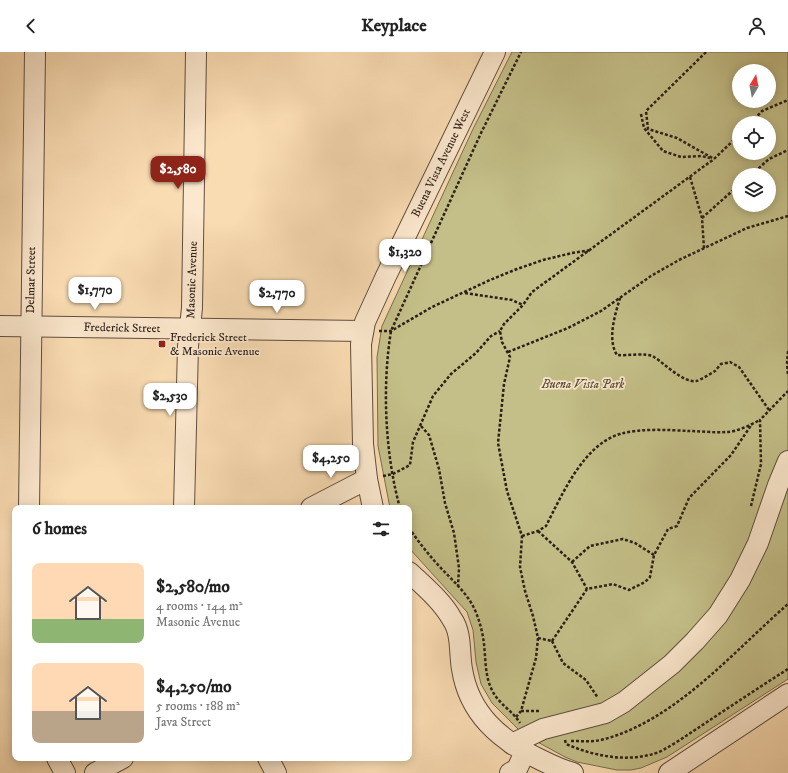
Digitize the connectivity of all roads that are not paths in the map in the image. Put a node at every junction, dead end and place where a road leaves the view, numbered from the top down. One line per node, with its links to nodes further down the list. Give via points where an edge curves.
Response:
1 (35, 52): 5 (street, Delmar Street)
2 (196, 52): 6 (street, Masonic Avenue)
3 (495, 52): 7 (street, Buena Vista Avenue West, via 370,308 365,322)
4 (0, 326): 5 (street, Frederick Street)
5 (31, 326): 6 (street, Frederick Street); 10 (street, Delmar Street)
6 (190, 329): 7 (street, Frederick Street); 11 (street, Masonic Avenue)
7 (370, 331): 9 (street, Buena Vista Avenue West, via 361,344 363,444)
8 (788, 461): 16 (street, via 758,543 740,580 710,625 672,664 624,702 602,703 543,729)
9 (375, 477): 12 (street); 13 (street, Buena Vista Avenue West)
10 (29, 505)
11 (184, 505)
12 (317, 505)
13 (373, 505)
14 (412, 575): 16 (street, via 453,619 458,632 462,670 469,695 477,711 493,729)
15 (788, 694): 25 (street)
16 (518, 748): 23 (street, via 517,769); 24 (street, via 560,770)
17 (59, 761): 20 (street)
18 (117, 761): 21 (street)
19 (270, 761): 22 (street)
20 (65, 773)
21 (95, 773)
22 (276, 773)
23 (510, 773)
24 (573, 773)
25 (669, 773)

